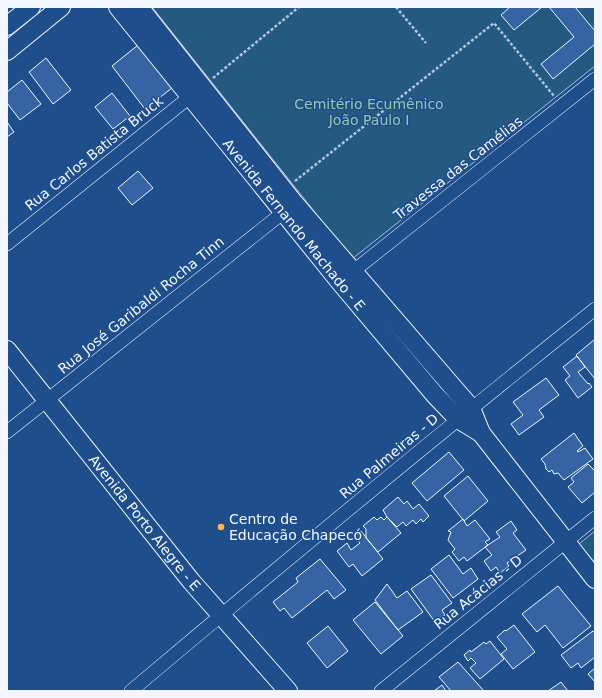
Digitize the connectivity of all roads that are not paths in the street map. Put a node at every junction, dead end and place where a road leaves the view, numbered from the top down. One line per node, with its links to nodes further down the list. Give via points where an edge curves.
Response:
1 (31, 7): 5 (street)
2 (61, 7): 6 (street)
3 (118, 7): 8 (street, Avenida Fernando Machado - E)
4 (138, 7): 8 (street, Avenida Fernando Machado - E)
5 (7, 26)
6 (7, 51)
7 (595, 79): 11 (street, Travessa das Camélias)
8 (196, 92): 9 (street, Avenida Fernando Machado - E); 10 (street, Rua Carlos Batista Bruck)
9 (287, 202): 11 (street, Avenida Fernando Machado - E); 14 (street, Rua José Garibaldi Rocha Tinn)
10 (7, 244)
11 (347, 277): 15 (street, Avenida Fernando Machado - E)
12 (595, 309): 15 (street, Rua Palmeiras - D)
13 (7, 350): 14 (street, Avenida Porto Alegre - E)
14 (47, 400): 16 (street, Rua José Garibaldi Rocha Tinn); 20 (street, Avenida Porto Alegre - E, via 186,576)
15 (465, 414): 18 (street, Avenida Fernando Machado - E); 20 (street, Rua Palmeiras - D)
16 (7, 432)
17 (595, 518): 18 (street, Rua Acácias - D)
18 (566, 542): 19 (street, Avenida Fernando Machado - E); 23 (street, Rua Acácias - D)
19 (595, 579)
20 (220, 615): 21 (street, Rua Palmeiras - D); 22 (street, Avenida Porto Alegre - E)
21 (131, 691)
22 (288, 691)
23 (380, 691)

